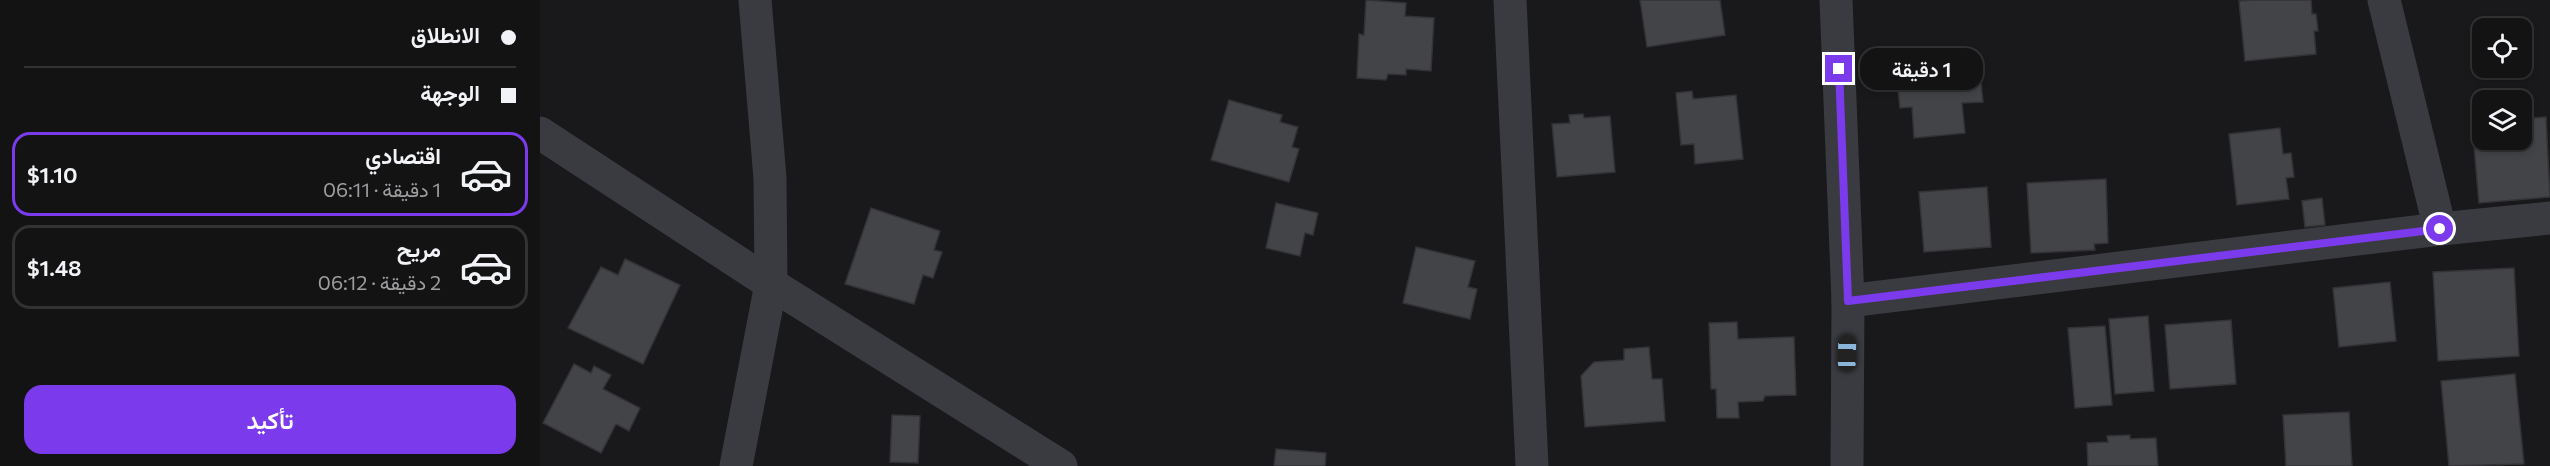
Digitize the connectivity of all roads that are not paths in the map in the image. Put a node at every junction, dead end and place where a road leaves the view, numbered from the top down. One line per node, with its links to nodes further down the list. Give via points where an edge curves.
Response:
1 (754, 0): 8 (street, via 770,178)
2 (1510, 0): 12 (street)
3 (1836, 0): 9 (street)
4 (2384, 0): 7 (street)
5 (540, 133): 8 (street)
6 (2550, 218): 7 (street)
7 (2440, 229): 9 (street)
8 (771, 284): 10 (street); 11 (street)
9 (1848, 301): 13 (street)
10 (736, 466)
11 (1061, 466)
12 (1532, 466)
13 (1847, 466)

